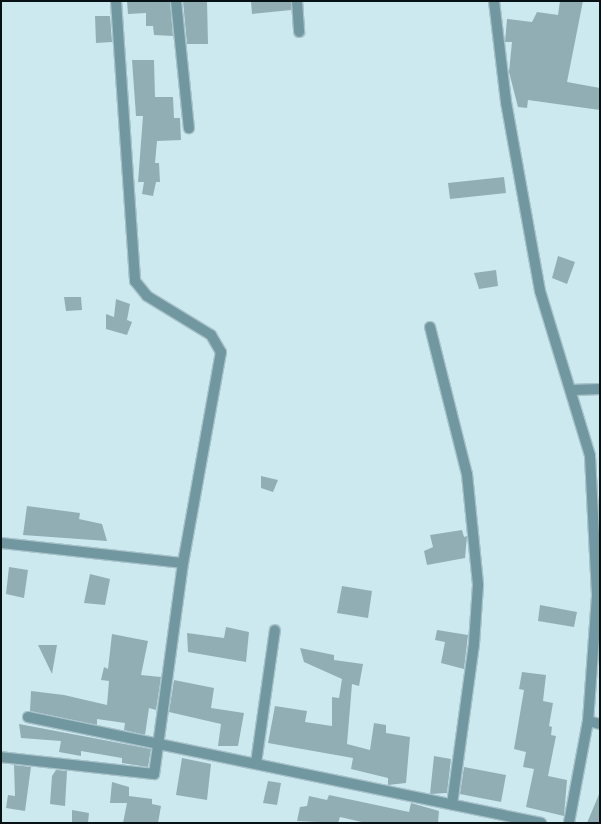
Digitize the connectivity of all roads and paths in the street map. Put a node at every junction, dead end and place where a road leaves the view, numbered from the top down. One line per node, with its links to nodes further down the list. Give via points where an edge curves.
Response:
1 (116, 1): 12 (street, via 135,281 147,296 211,335 222,352)
2 (176, 1): 6 (street)
3 (297, 1): 5 (street)
4 (494, 1): 9 (street, via 506,102 540,291)
5 (299, 32)
6 (189, 128)
7 (430, 327): 21 (street, via 467,474 478,585 474,644)
8 (600, 389): 9 (street)
9 (572, 390): 10 (street, via 590,456)
10 (597, 502): 13 (street)
11 (1, 543): 12 (street)
12 (183, 563): 18 (street)
13 (598, 596): 16 (street)
14 (275, 630): 20 (street)
15 (28, 717): 18 (street)
16 (588, 721): 17 (street); 23 (street)
17 (600, 724)
18 (158, 742): 19 (street, via 157,769 152,776); 20 (street)
19 (1, 757)
20 (256, 762): 21 (street)
21 (452, 804): 22 (street)
22 (542, 823)
23 (570, 823)

